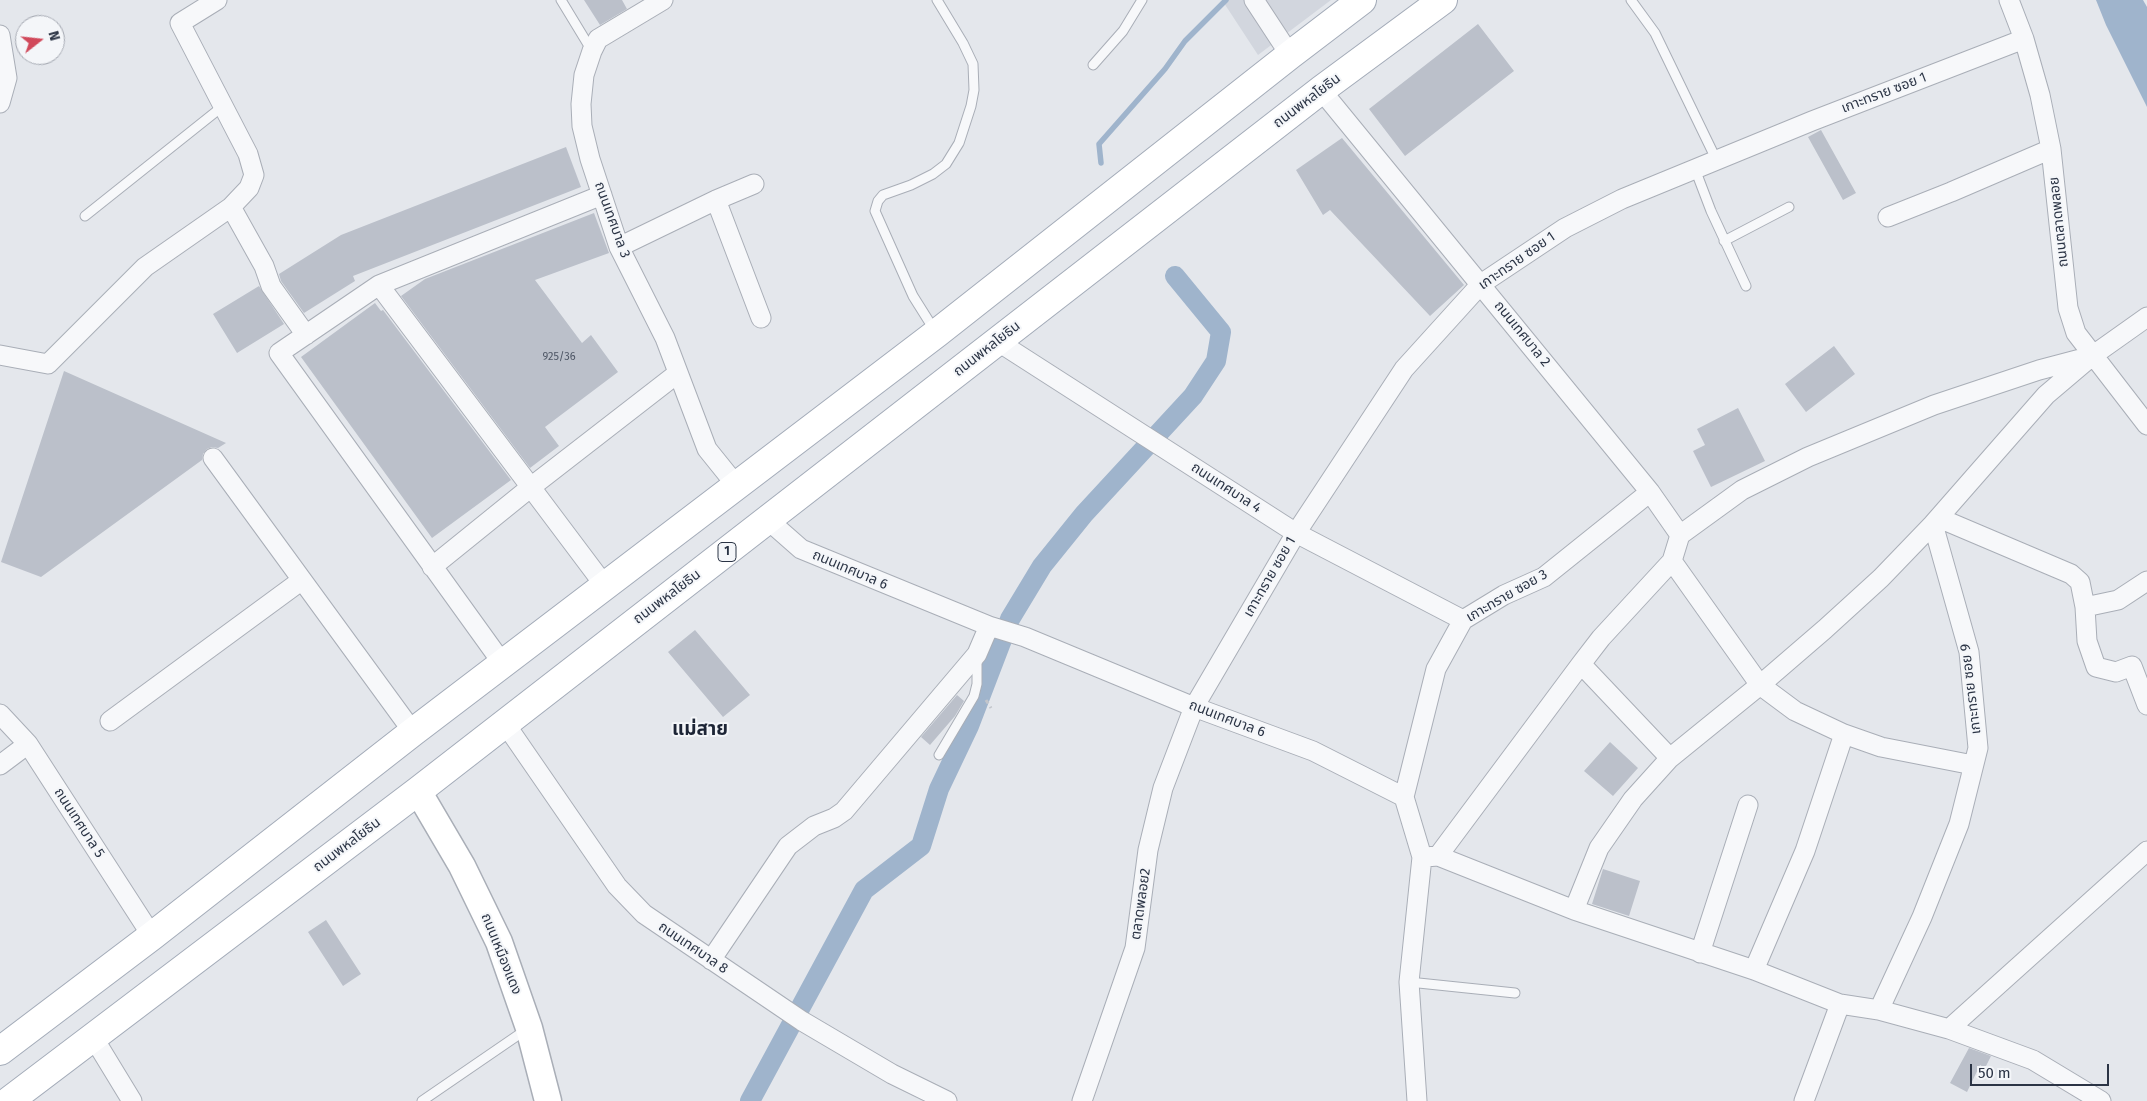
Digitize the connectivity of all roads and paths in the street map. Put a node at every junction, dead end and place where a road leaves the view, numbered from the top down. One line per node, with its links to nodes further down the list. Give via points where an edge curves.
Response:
1 (217, 0): 18 (street, via 180,23)
2 (561, 0): 13 (lane)
3 (937, 0): 36 (lane, via 973,64 971,106 959,143 946,164 911,185 883,195 875,211 913,296)
4 (1142, 0): 15 (lane, via 1123,31)
5 (1254, 0): 14 (street)
6 (1362, 0): 14 (main road)
7 (1443, 0): 16 (main road, ถนนพหลโยธิน / 1)
8 (1631, 0): 20 (lane, via 1656,34)
9 (2009, 0): 12 (street, ถนนตลาดพลอย)
10 (652, 3): 13 (street, ถนนเทศบาล 3, via 598,39)
11 (0, 35): 17 (street, via 7,78)
12 (2024, 40): 19 (street, ถนนตลาดพลอย); 20 (street, เกาะทราย ซอย 1)
13 (592, 51): 23 (street, ถนนเทศบาล 3, via 584,75 582,126)
14 (1290, 54): 36 (main road)
15 (1093, 65)
16 (1321, 90): 31 (street, ถนนเทศบาล 2); 38 (main road, ถนนพหลโยธิน / 1)
17 (0, 103)
18 (223, 106): 25 (street, via 248,154 254,175 248,188); 27 (lane)
19 (2051, 149): 28 (street); 40 (street, ถนนตลาดพลอย, via 2068,308 2076,333)
20 (1717, 161): 21 (street, เกาะทราย ซอย 1)
21 (1695, 170): 29 (lane); 31 (street, เกาะทราย ซอย 1, via 1565,228)
22 (754, 184): 24 (street)
23 (602, 195): 30 (street, ถนนเทศบาล 3); 32 (street)
24 (716, 200): 30 (street); 35 (street)
25 (231, 207): 37 (street, via 264,266 271,286); 39 (street, via 145,267 48,364)
26 (1789, 207): 29 (lane)
27 (84, 216)
28 (1888, 217)
29 (1724, 241): 33 (lane)
30 (619, 247): 43 (street, ถนนเทศบาล 3, via 666,338)
31 (1481, 284): 49 (street, ถนนเทศบาล 2); 52 (street, เกาะทราย ซอย 1, via 1404,368)
32 (379, 285): 37 (street); 48 (street)
33 (1746, 286)
34 (2147, 317): 40 (street)
35 (761, 318)
36 (937, 333): 41 (main road); 47 (main road)
37 (306, 335): 55 (street, via 279,353)
38 (997, 341): 41 (main road, ถนนพหลโยธิน / 1); 52 (street, ถนนเทศบาล 4)
39 (0, 355)
40 (2092, 356): 42 (street); 44 (street); 45 (street, ถนนตลาดพลอย)
41 (960, 369): 50 (main road, ถนนพหลโยธิน / 1)
42 (2039, 370): 44 (street); 53 (street, via 1934,405 1808,457 1742,490)
43 (678, 372): 47 (street, ถนนเทศบาล 3, via 707,449); 48 (street)
44 (2046, 395): 51 (street)
45 (2147, 425)
46 (213, 458): 56 (street)
47 (736, 486): 58 (main road)
48 (531, 487): 55 (street); 58 (street)
49 (1650, 492): 53 (street, ถนนเทศบาล 2); 60 (street, เกาะทราย ซอย 3, via 1544,577 1504,595)
50 (768, 520): 61 (street, ถนนเทศบาล 6, via 801,549); 70 (main road, ถนนพหลโยธิน / 1)
51 (1936, 521): 59 (street, via 2071,574 2080,582); 65 (street, via 1881,578); 77 (street, เกาะทราย ซอย 9, via 1969,652 1978,748)
52 (1296, 533): 60 (street, ถนนเทศบาล 4); 67 (street, เกาะทราย ซอย 1)
53 (1680, 535): 54 (street)
54 (1672, 561): 64 (street); 65 (street)
55 (432, 567): 63 (street)
56 (302, 580): 69 (street); 71 (street)
57 (2147, 581): 59 (street, via 2118,600)
58 (606, 586): 63 (main road)
59 (2085, 608): 66 (street, via 2087,641 2096,667 2116,672 2132,666)
60 (1463, 620): 79 (street, เกาะทราย ซอย 3, via 1436,669)
61 (989, 626): 62 (street); 67 (street, ถนนเทศบาล 6, via 1025,637)
62 (977, 654): 74 (lane, via 974,696); 86 (street, via 844,811 814,826 788,846)
63 (503, 664): 71 (main road)
64 (1581, 664): 75 (street); 82 (street)
65 (1760, 685): 72 (street, via 1795,711); 75 (street)
66 (2147, 705)
67 (1194, 707): 79 (street, ถนนเทศบาล 6, via 1313,751); 101 (street, ตลาดพลอย2, via 1163,788 1148,850 1135,948)
68 (0, 714): 73 (street, ถนนเทศบาล 5)
69 (110, 720)
70 (504, 722): 78 (main road, ถนนพหลโยธิน / 1); 86 (street, ถนนเทศบาล 8, via 617,886 644,914)
71 (413, 732): 84 (main road)
72 (1844, 734): 77 (street, via 1881,747); 87 (street, via 1805,851)
73 (28, 744): 76 (street); 84 (street, ถนนเทศบาล 5)
74 (939, 754)
75 (1670, 758): 83 (street, via 1633,799 1599,848)
76 (0, 765)
77 (1973, 765): 91 (street, เกาะทราย ซอย 9, via 1959,824)
78 (418, 791): 92 (street, ถนนเหมืองแดง, via 462,866 499,942); 94 (main road, ถนนพหลโยธิน / 1)
79 (1404, 797): 82 (street)
80 (1748, 805): 85 (street)
81 (2147, 851): 93 (street)
82 (1430, 857): 83 (street); 88 (street)
83 (1574, 910): 85 (street)
84 (152, 936): 95 (main road)
85 (1700, 953): 87 (street)
86 (711, 960): 100 (street, ถนนเทศบาล 8, via 802,1021 892,1074)
87 (1754, 970): 90 (street)
88 (1409, 982): 89 (lane); 102 (street)
89 (1515, 993)
90 (1840, 1004): 91 (street); 103 (street)
91 (1879, 1010): 93 (street)
92 (529, 1028): 98 (lane); 99 (street, ถนนเหมืองแดง)
93 (1948, 1029): 104 (street, via 2033,1060)
94 (93, 1037): 96 (main road, ถนนพหลโยธิน / 1); 97 (street)
95 (0, 1051)
96 (9, 1101)
97 (132, 1101)
98 (422, 1101)
99 (548, 1101)
100 (947, 1101)
101 (1082, 1101)
102 (1417, 1101)
103 (1804, 1101)
104 (2102, 1101)

